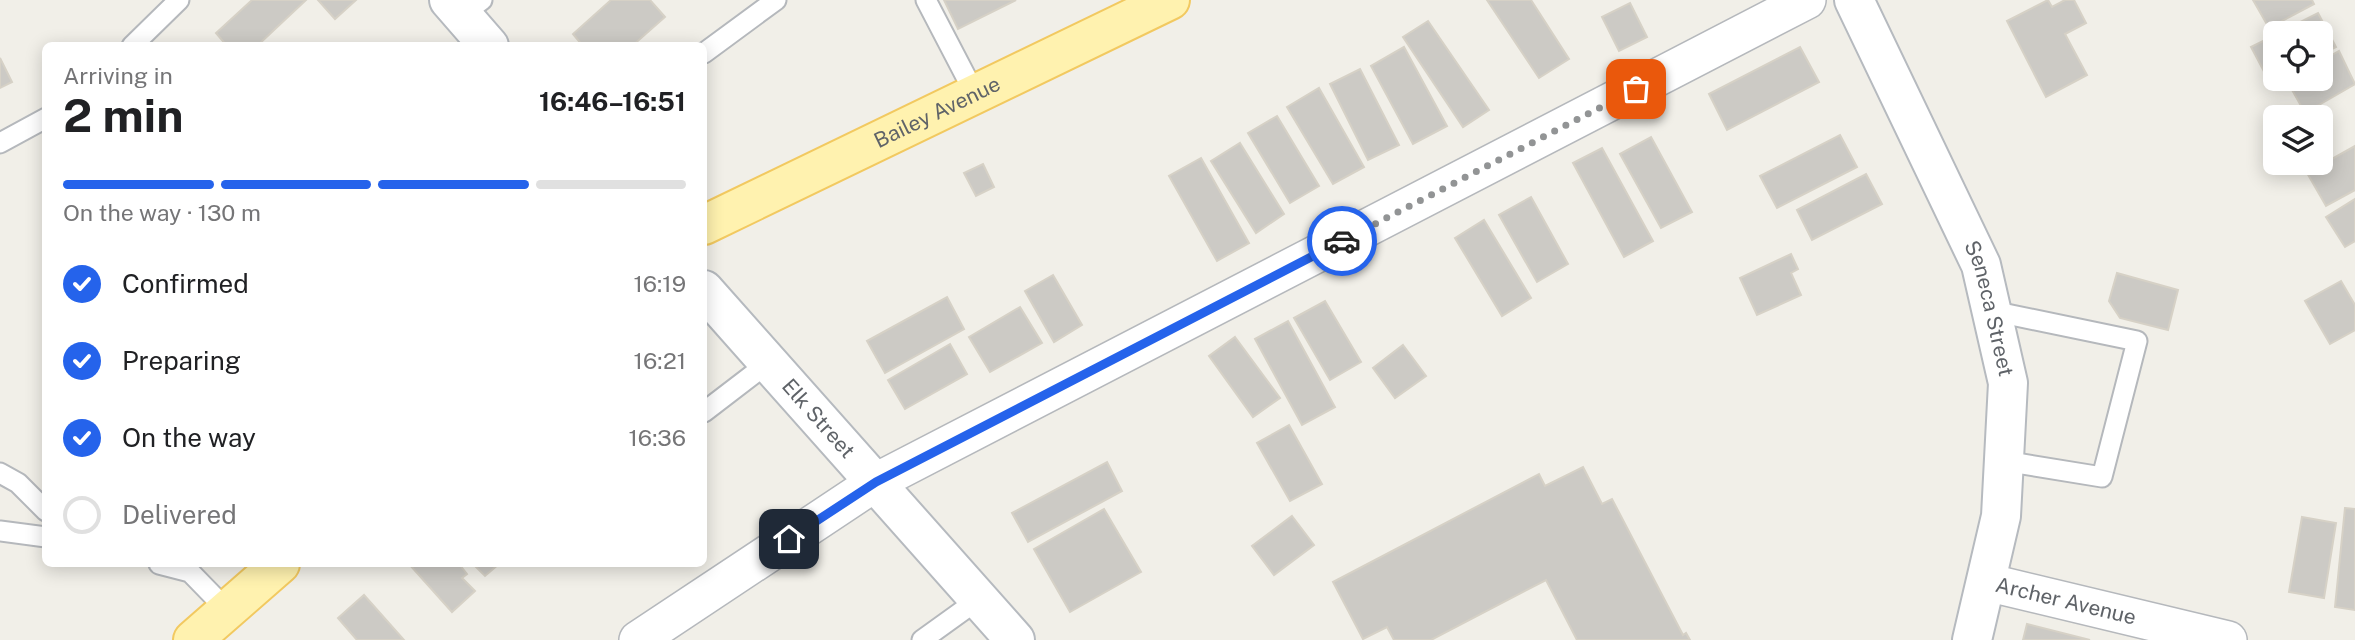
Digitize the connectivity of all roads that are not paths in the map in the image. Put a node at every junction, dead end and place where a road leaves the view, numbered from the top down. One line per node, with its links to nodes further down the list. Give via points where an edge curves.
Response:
1 (179, 0): 8 (lane)
2 (776, 0): 10 (lane)
3 (926, 0): 11 (lane)
4 (1170, 0): 11 (main road, Bailey Avenue)
5 (1807, 0): 21 (street)
6 (1854, 0): 16 (main road, Seneca Street, via 1981,265)
7 (464, 5): 9 (main road)
8 (136, 42)
9 (487, 42)
10 (707, 51)
11 (976, 96): 14 (main road, Bailey Avenue)
12 (42, 120): 13 (lane)
13 (0, 143)
14 (707, 224)
15 (707, 293): 17 (main road, Elk Street)
16 (1992, 311): 19 (main road, Seneca Street, via 2008,383); 19 (lane, via 2137,341 2102,477)
17 (768, 363): 18 (lane); 21 (main road, Elk Street)
18 (708, 403)
19 (2004, 461): 27 (main road, Seneca Street, via 2000,516)
20 (0, 473): 22 (lane, via 18,483)
21 (876, 482): 28 (main road, Elk Street); 31 (street)
22 (42, 507)
23 (0, 531): 24 (lane)
24 (42, 536)
25 (171, 567): 29 (lane, via 190,572)
26 (277, 567): 29 (main road)
27 (1986, 582): 34 (main road, Seneca Street); 35 (street, Archer Avenue)
28 (979, 599): 32 (lane); 33 (main road, Elk Street)
29 (227, 610): 30 (main road)
30 (193, 640)
31 (638, 640)
32 (922, 640)
33 (1015, 640)
34 (1972, 640)
35 (2228, 640)

